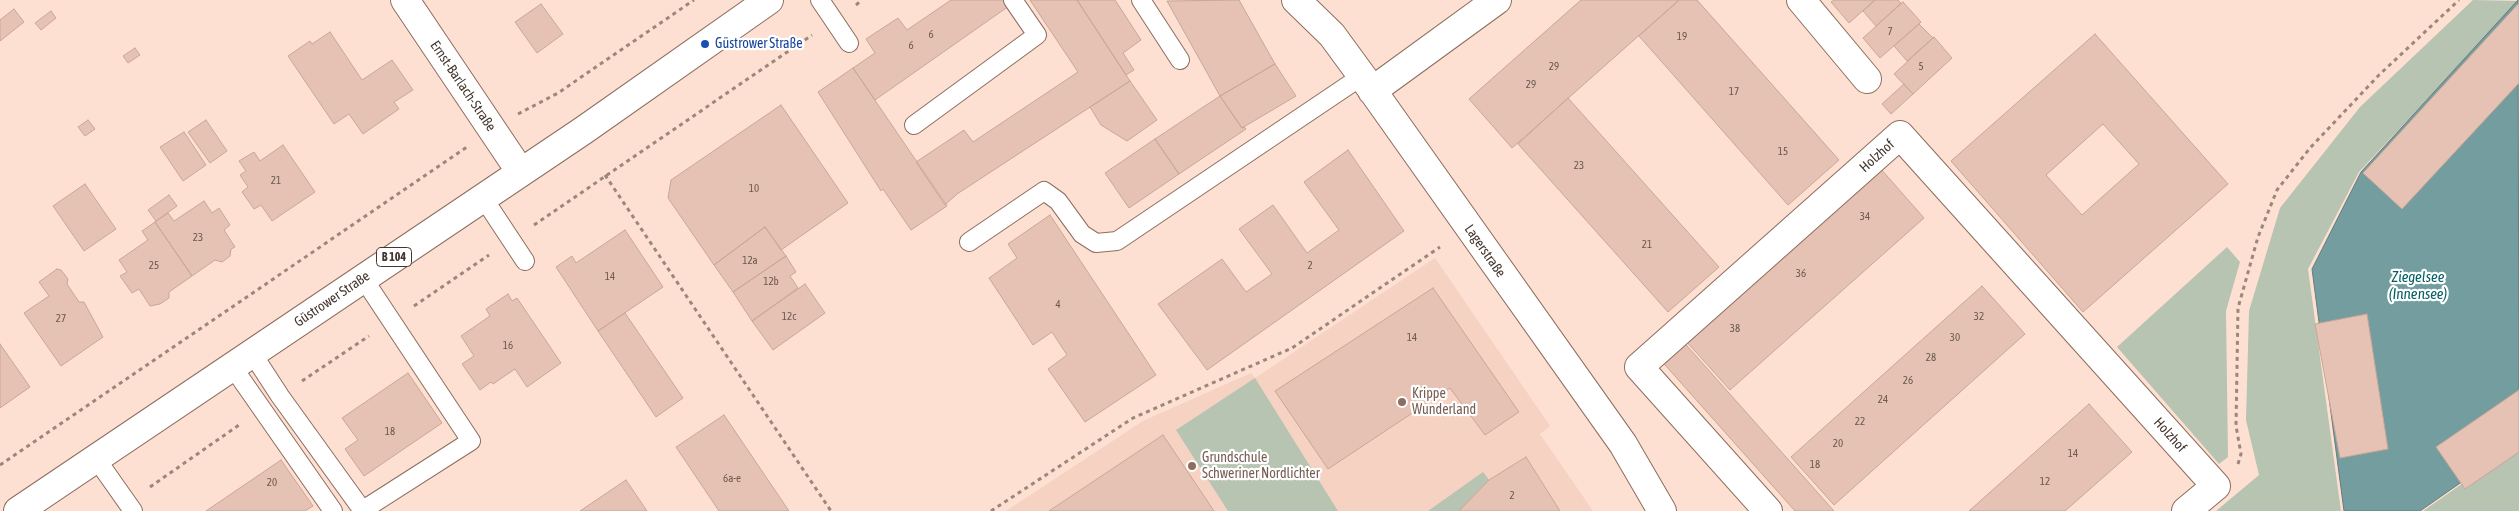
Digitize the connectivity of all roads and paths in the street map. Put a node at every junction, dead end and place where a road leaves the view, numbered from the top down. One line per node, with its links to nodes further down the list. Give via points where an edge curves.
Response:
1 (405, 0): 18 (street, Ernst-Barlach-Straße)
2 (694, 0): 18 (path, via 558,93)
3 (768, 0): 19 (street, Güstrower Straße / B 104, via 584,130)
4 (820, 0): 12 (lane)
5 (862, 0): 12 (path)
6 (1013, 0): 17 (lane, via 1037,35)
7 (1141, 0): 14 (lane)
8 (1296, 0): 16 (street, Lagerstraße, via 1332,35)
9 (1497, 0): 16 (street)
10 (1801, 0): 15 (street)
11 (2459, 0): 33 (path, via 2379,75 2310,148 2277,190 2258,237 2238,308 2236,426 2241,462)
12 (834, 20): 13 (lane); 20 (path)
13 (849, 43)
14 (1180, 60)
15 (1867, 79)
16 (1367, 84): 23 (lane, via 1117,241 1096,243 1082,234 1058,201 1044,191); 40 (street, Lagerstraße, via 1623,444)
17 (914, 125)
18 (492, 129): 19 (street, Ernst-Barlach-Straße); 32 (path)
19 (520, 171): 21 (street, Güstrower Straße / B 104)
20 (605, 175): 22 (path); 38 (path)
21 (482, 196): 22 (lane); 26 (street, Güstrower Straße / B 104)
22 (510, 240): 25 (lane); 27 (path)
23 (969, 242)
24 (1440, 248): 39 (path, via 1292,348 1132,418)
25 (525, 261)
26 (363, 278): 27 (lane); 28 (street, Güstrower Straße / B 104)
27 (392, 320): 29 (path); 37 (lane, via 471,441)
28 (242, 360): 29 (lane); 30 (lane); 31 (street, Güstrower Straße / B 104)
29 (280, 396): 37 (lane)
30 (262, 409): 34 (path); 36 (lane)
31 (95, 457): 34 (lane); 35 (street, Güstrower Straße / B 104)
32 (0, 465)
33 (2216, 486): 41 (street, Holzhof, via 1900,135 1639,367); 42 (street)
34 (130, 507)
35 (18, 511)
36 (333, 511)
37 (363, 511)
38 (832, 511)
39 (991, 511)
40 (1662, 511)
41 (1768, 511)
42 (2186, 511)

